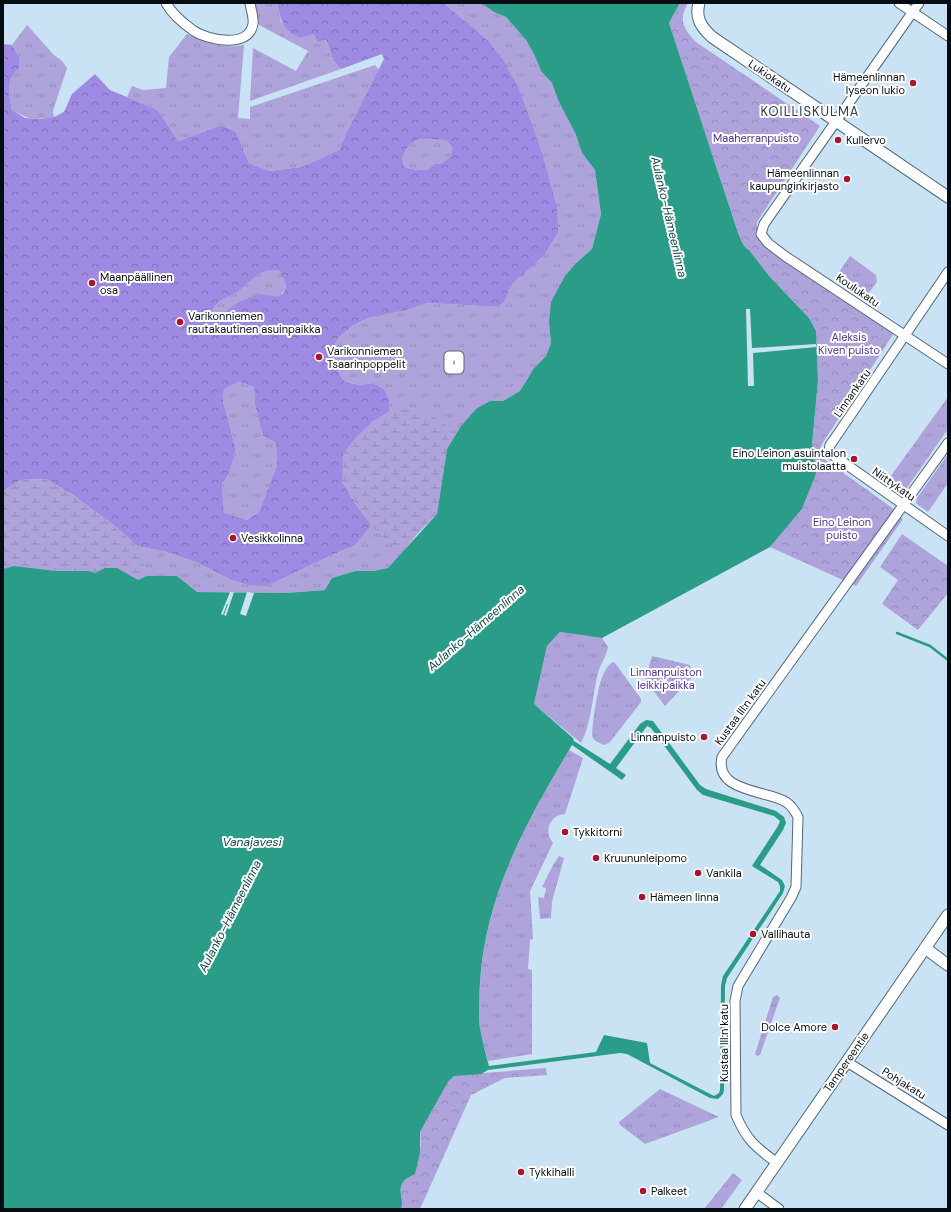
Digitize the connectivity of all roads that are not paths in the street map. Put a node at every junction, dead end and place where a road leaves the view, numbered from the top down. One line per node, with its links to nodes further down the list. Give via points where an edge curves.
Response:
1 (166, 3): 2 (street, via 195,32 229,40 244,37 251,31 253,18)
2 (250, 3)
3 (699, 3): 8 (main road, Lukiokatu, via 699,22 712,37)
4 (900, 3): 6 (street)
5 (919, 3): 6 (street)
6 (913, 12): 7 (street); 8 (street)
7 (948, 36)
8 (836, 120): 9 (main road, Lukiokatu); 11 (street, Koulukatu, via 764,224 761,230 763,238)
9 (948, 197)
10 (948, 272): 11 (street, Linnankatu)
11 (906, 336): 12 (street, Koulukatu); 14 (street, Linnankatu)
12 (948, 364)
13 (948, 443): 15 (street, Kustaa III:n katu)
14 (830, 448): 15 (street, Niittykatu, via 832,455)
15 (904, 505): 16 (street, Niittykatu); 22 (street, Kustaa III:n katu, via 722,757 720,765 734,784 778,798 793,808 798,817 796,887 738,986 735,1001 736,1114 751,1142)
16 (948, 536)
17 (948, 915): 18 (main road, Tampereentie)
18 (925, 948): 19 (main road); 20 (main road, Tampereentie)
19 (948, 965)
20 (847, 1062): 21 (street, Pohjakatu); 22 (main road, Tampereentie)
21 (948, 1125)
22 (776, 1162): 23 (main road, Tampereentie)
23 (756, 1192): 24 (main road, Tampereentie); 25 (street)
24 (745, 1209)
25 (779, 1209)

